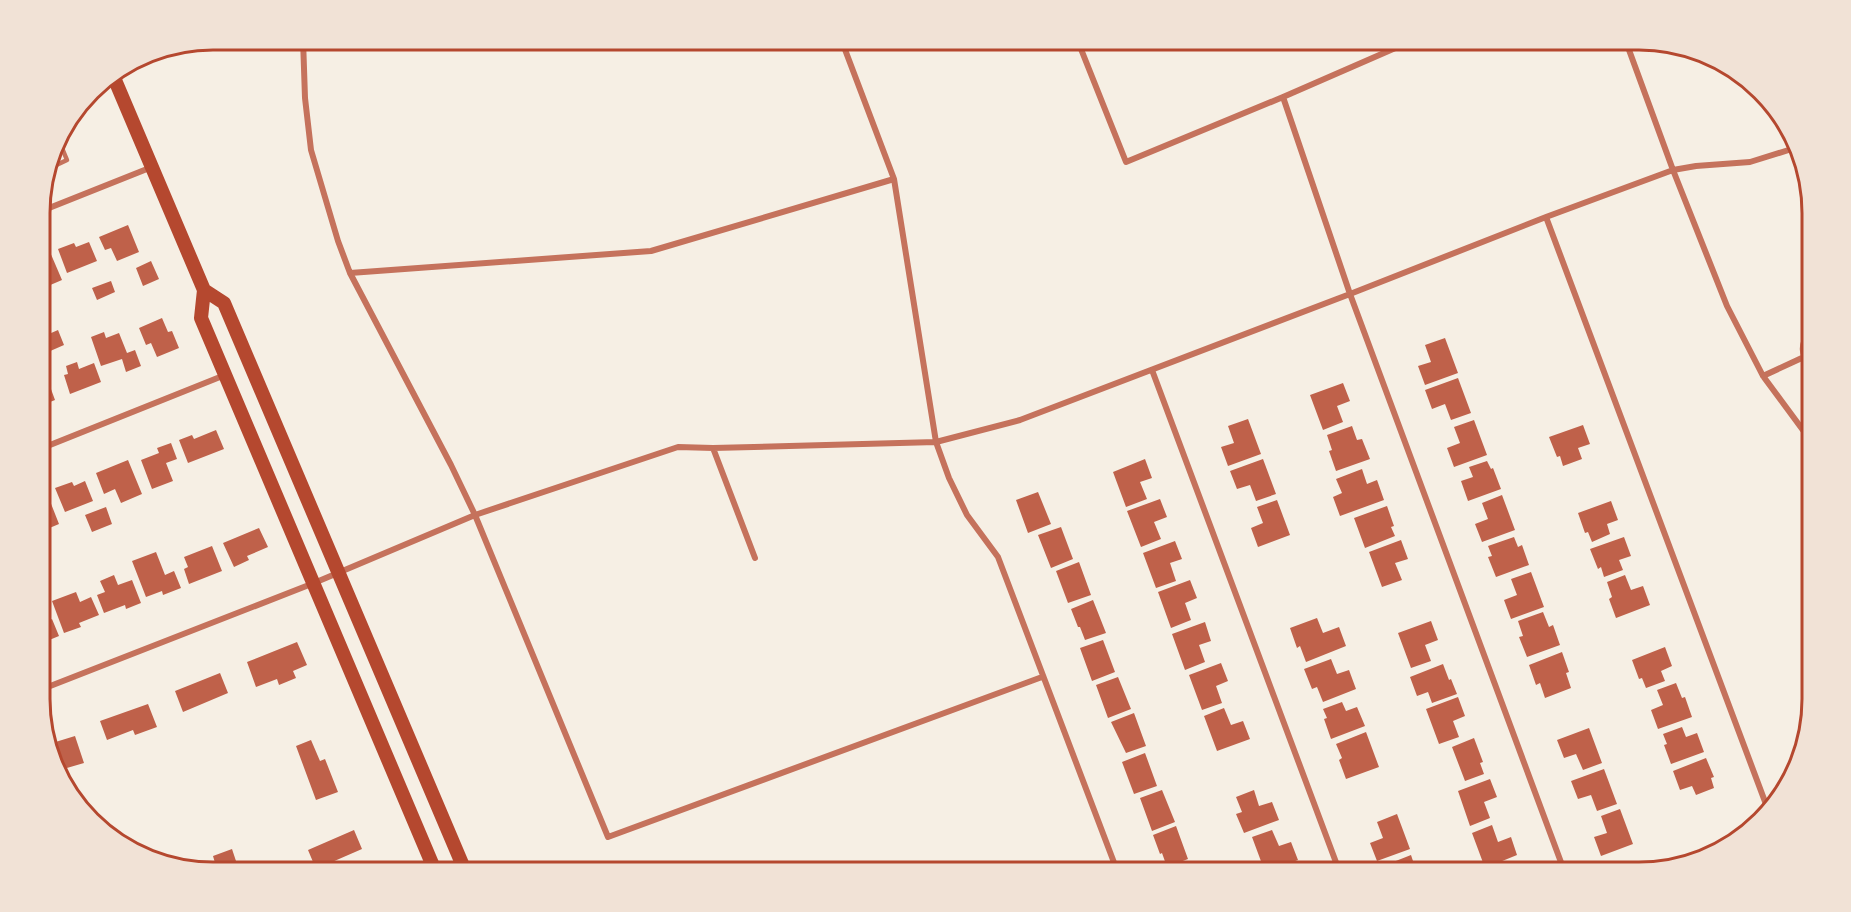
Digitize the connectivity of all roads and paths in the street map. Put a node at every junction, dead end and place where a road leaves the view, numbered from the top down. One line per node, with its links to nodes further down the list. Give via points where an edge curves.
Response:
1 (303, 50): 16 (street, via 311,150)
2 (845, 50): 13 (street)
3 (1081, 50): 7 (street, via 1126,162)
4 (1391, 50): 7 (street)
5 (1628, 50): 12 (street)
6 (115, 82): 11 (main road)
7 (1283, 97): 18 (street)
8 (62, 149): 10 (lane, via 67,160)
9 (1789, 150): 12 (street, via 1750,162)
10 (57, 165)
11 (152, 167): 14 (street); 17 (main road)
12 (1673, 170): 15 (street); 22 (street, via 1727,306)
13 (894, 179): 16 (street, via 651,251); 24 (street)
14 (50, 208)
15 (1546, 217): 18 (street); 33 (street)
16 (350, 273): 27 (street)
17 (204, 290): 21 (main road, via 201,318); 29 (main road, via 224,303)
18 (1350, 294): 20 (street); 38 (street)
19 (1802, 358): 22 (street)
20 (1152, 370): 24 (street, via 1020,420); 37 (street)
21 (225, 375): 25 (street); 30 (main road)
22 (1764, 376): 23 (street)
23 (1802, 429)
24 (936, 442): 26 (street); 31 (street, via 967,515 998,557)
25 (50, 445)
26 (713, 448): 27 (street, via 678,447); 28 (street)
27 (475, 515): 29 (street); 31 (street, via 608,837)
28 (755, 558)
29 (339, 573): 30 (street); 35 (main road)
30 (314, 583): 32 (street); 34 (main road)
31 (1042, 677): 36 (street)
32 (50, 686)
33 (1765, 802)
34 (430, 862)
35 (461, 862)
36 (1114, 862)
37 (1336, 862)
38 (1562, 862)

